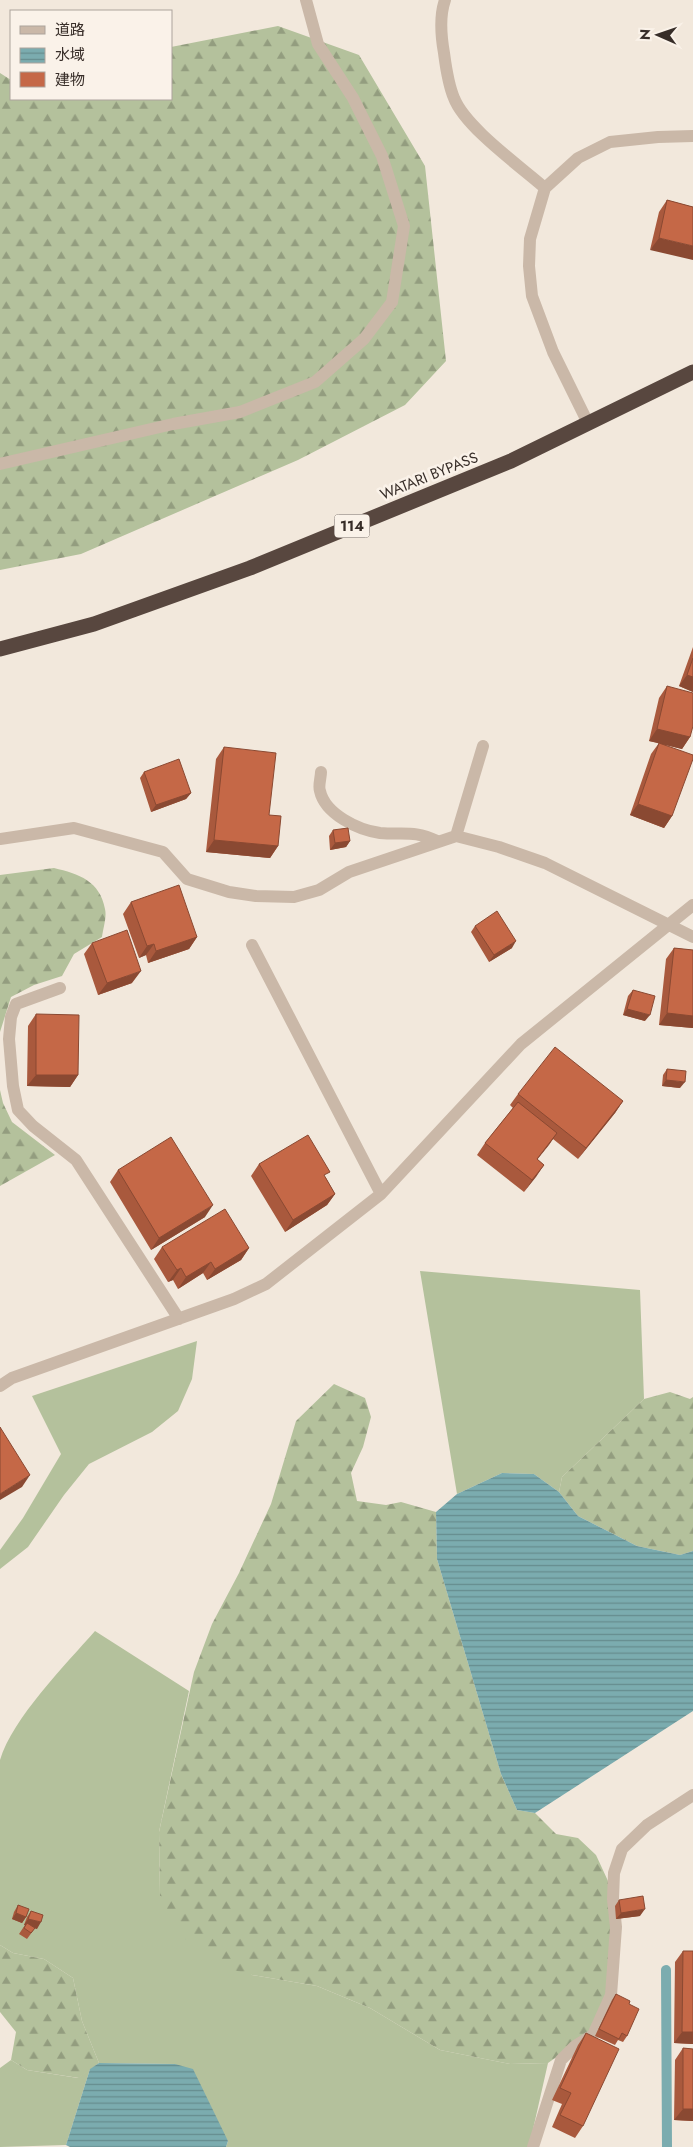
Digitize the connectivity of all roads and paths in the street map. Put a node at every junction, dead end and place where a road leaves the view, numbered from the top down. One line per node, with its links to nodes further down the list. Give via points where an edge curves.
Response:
1 (306, 0): 7 (street, via 318,44 353,98 382,156 404,226 392,302 364,339 315,382 240,412)
2 (445, 0): 4 (street, via 441,33 454,99 487,139)
3 (693, 136): 4 (street, via 658,136 610,142 578,158)
4 (545, 188): 6 (street, via 530,239 532,296 553,352)
5 (693, 372): 6 (highway, WATARI BYPASS / 114)
6 (588, 423): 8 (highway, WATARI BYPASS / 114, via 511,461 250,568 94,624)
7 (0, 464)
8 (0, 649)
9 (483, 746): 11 (street)
10 (321, 772): 13 (street, via 319,790 325,805 342,820 378,833 421,834)
11 (456, 836): 13 (street); 15 (street, via 545,863)
12 (0, 839): 13 (street, via 74,828 162,852 187,879 229,892 294,897 319,890 349,872)
13 (437, 841)
14 (693, 904): 15 (street)
15 (669, 924): 16 (street); 19 (street, via 521,1044)
16 (693, 937)
17 (252, 945): 19 (street)
18 (60, 988): 20 (street, via 16,1004 11,1017 10,1048 18,1110 76,1160)
19 (381, 1194): 20 (street, via 266,1284)
20 (179, 1319): 21 (street, via 12,1378)
21 (0, 1386)
22 (693, 1795): 23 (street, via 647,1826 622,1849 614,1873 616,1927 612,1995 593,2036 575,2046 561,2060)
23 (533, 2147)

